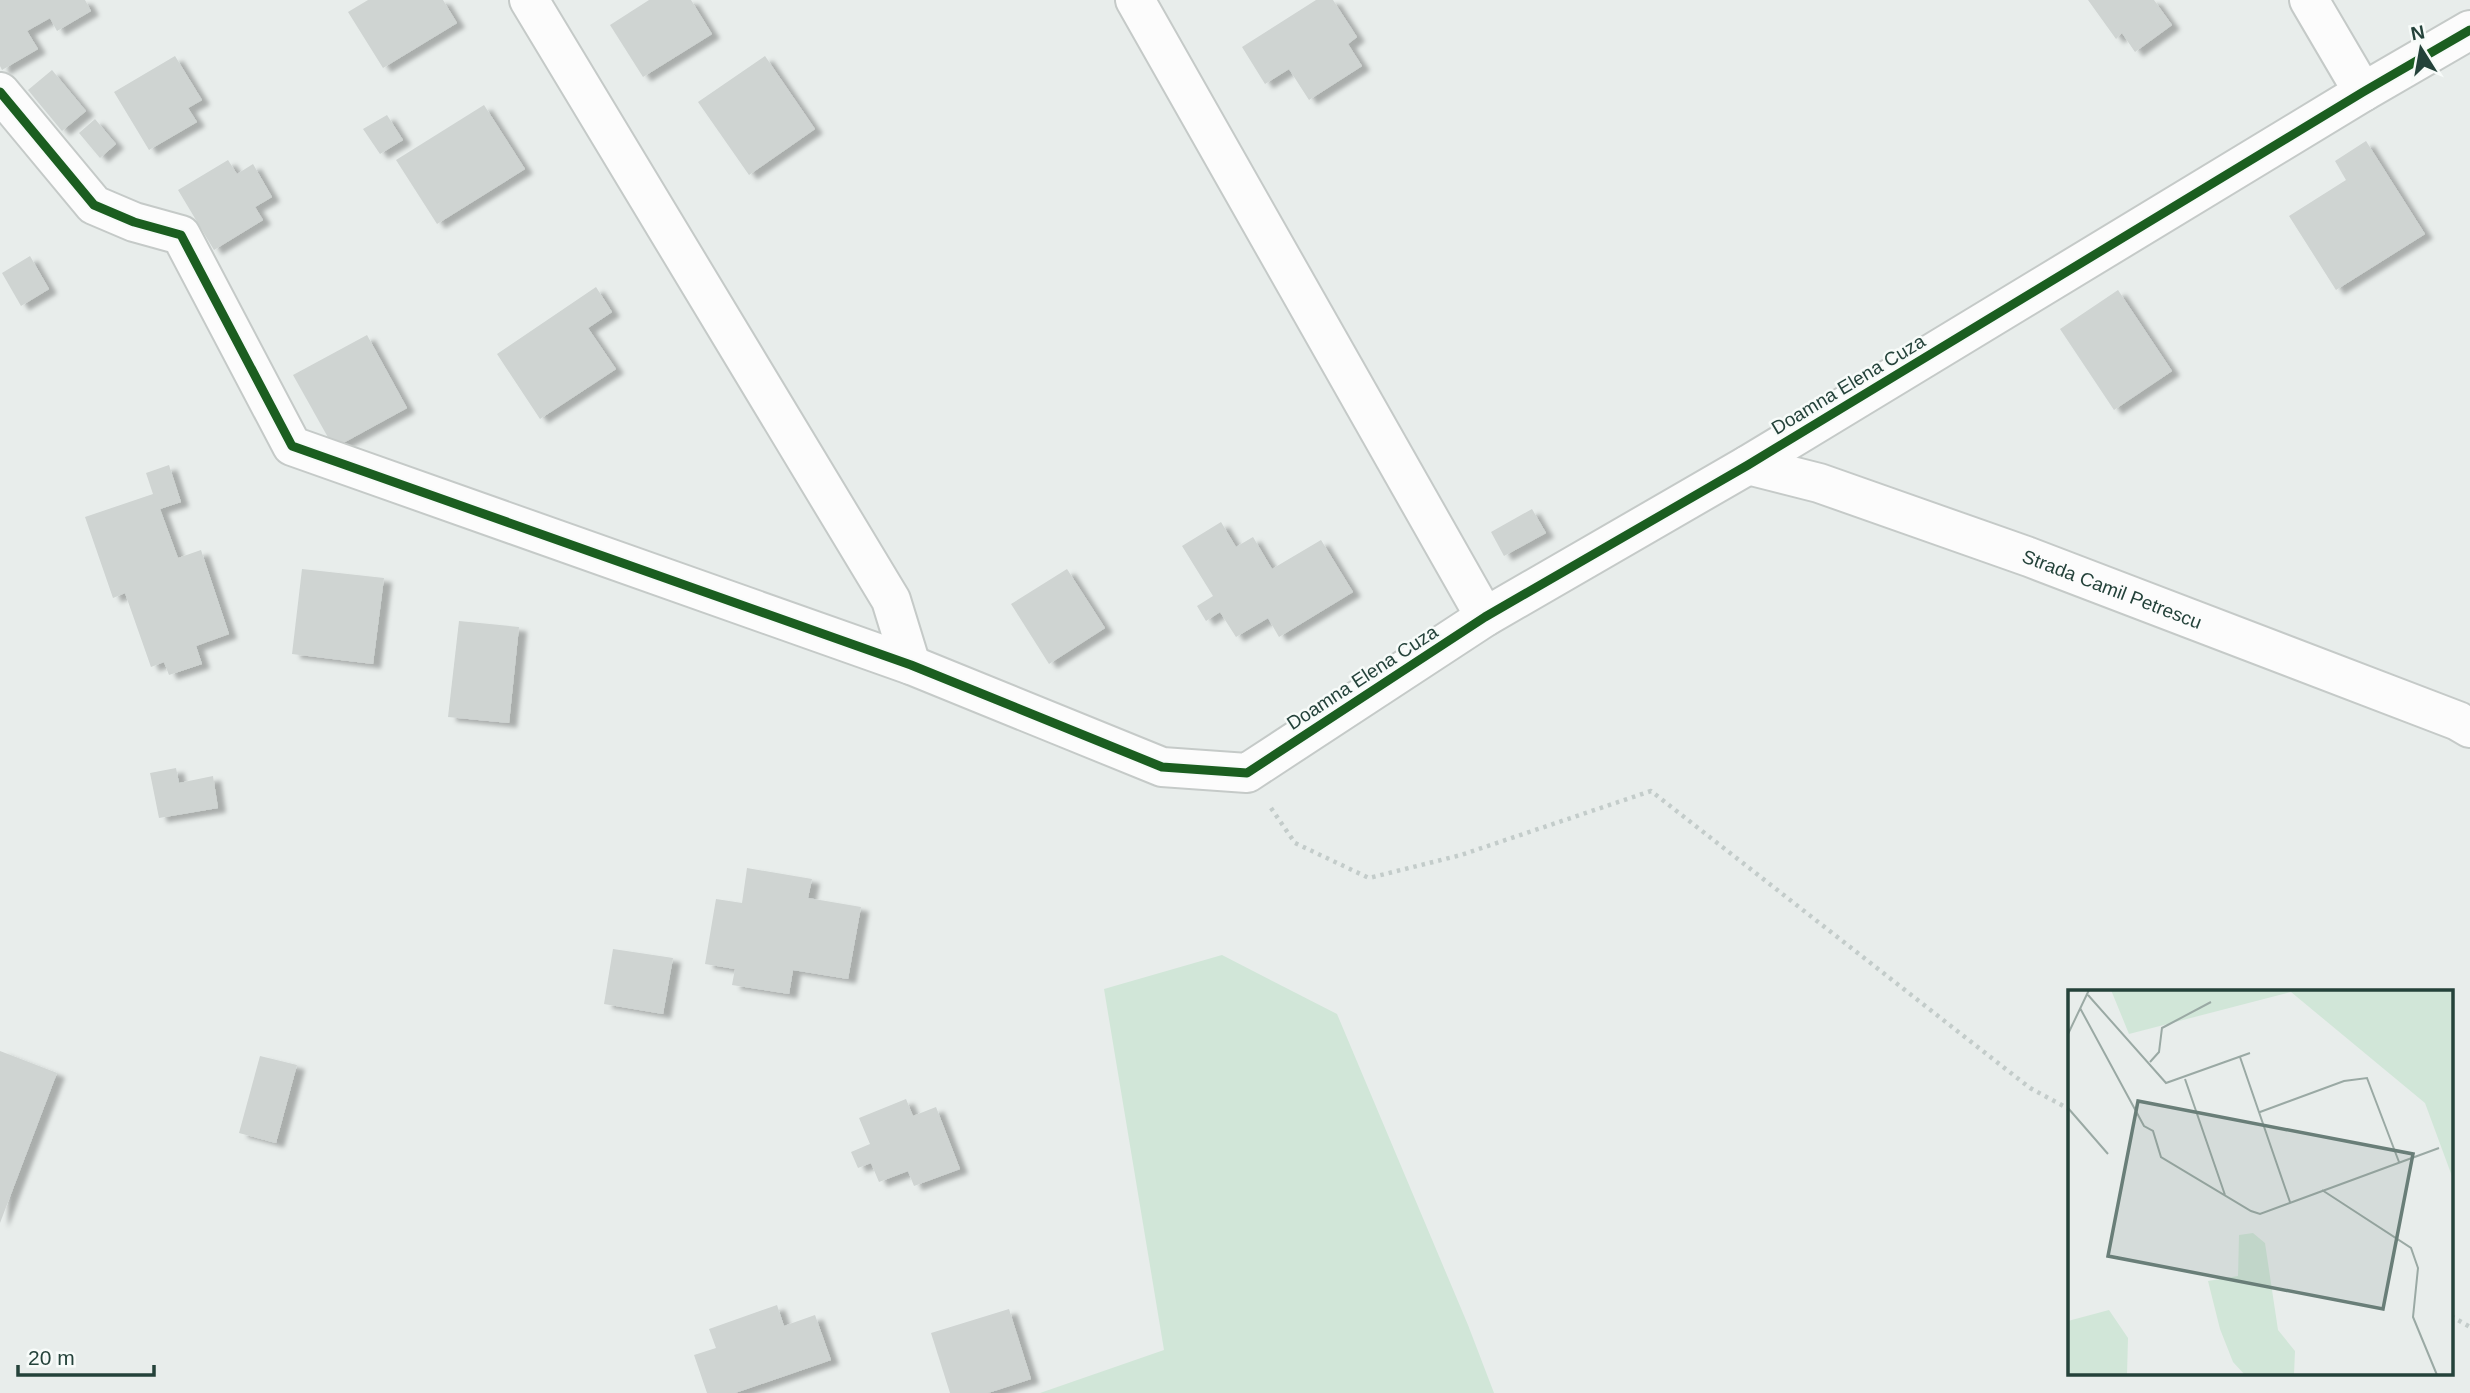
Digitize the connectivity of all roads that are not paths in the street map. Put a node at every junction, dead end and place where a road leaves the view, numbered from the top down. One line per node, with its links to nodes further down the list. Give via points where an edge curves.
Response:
1 (529, 0): 9 (street, via 891,600)
2 (1135, 0): 8 (street)
3 (2309, 0): 6 (street)
4 (2470, 30): 6 (street, Doamna Elena Cuza)
5 (0, 92): 9 (street, via 93,205 181,234 292,446)
6 (2363, 92): 7 (street, Doamna Elena Cuza)
7 (1748, 465): 8 (street, Doamna Elena Cuza); 10 (street, Strada Camil Petrescu, via 1819,483 2029,557)
8 (1485, 617): 9 (street, Doamna Elena Cuza, via 1247,773 1162,767)
9 (911, 665)
10 (2470, 728)

